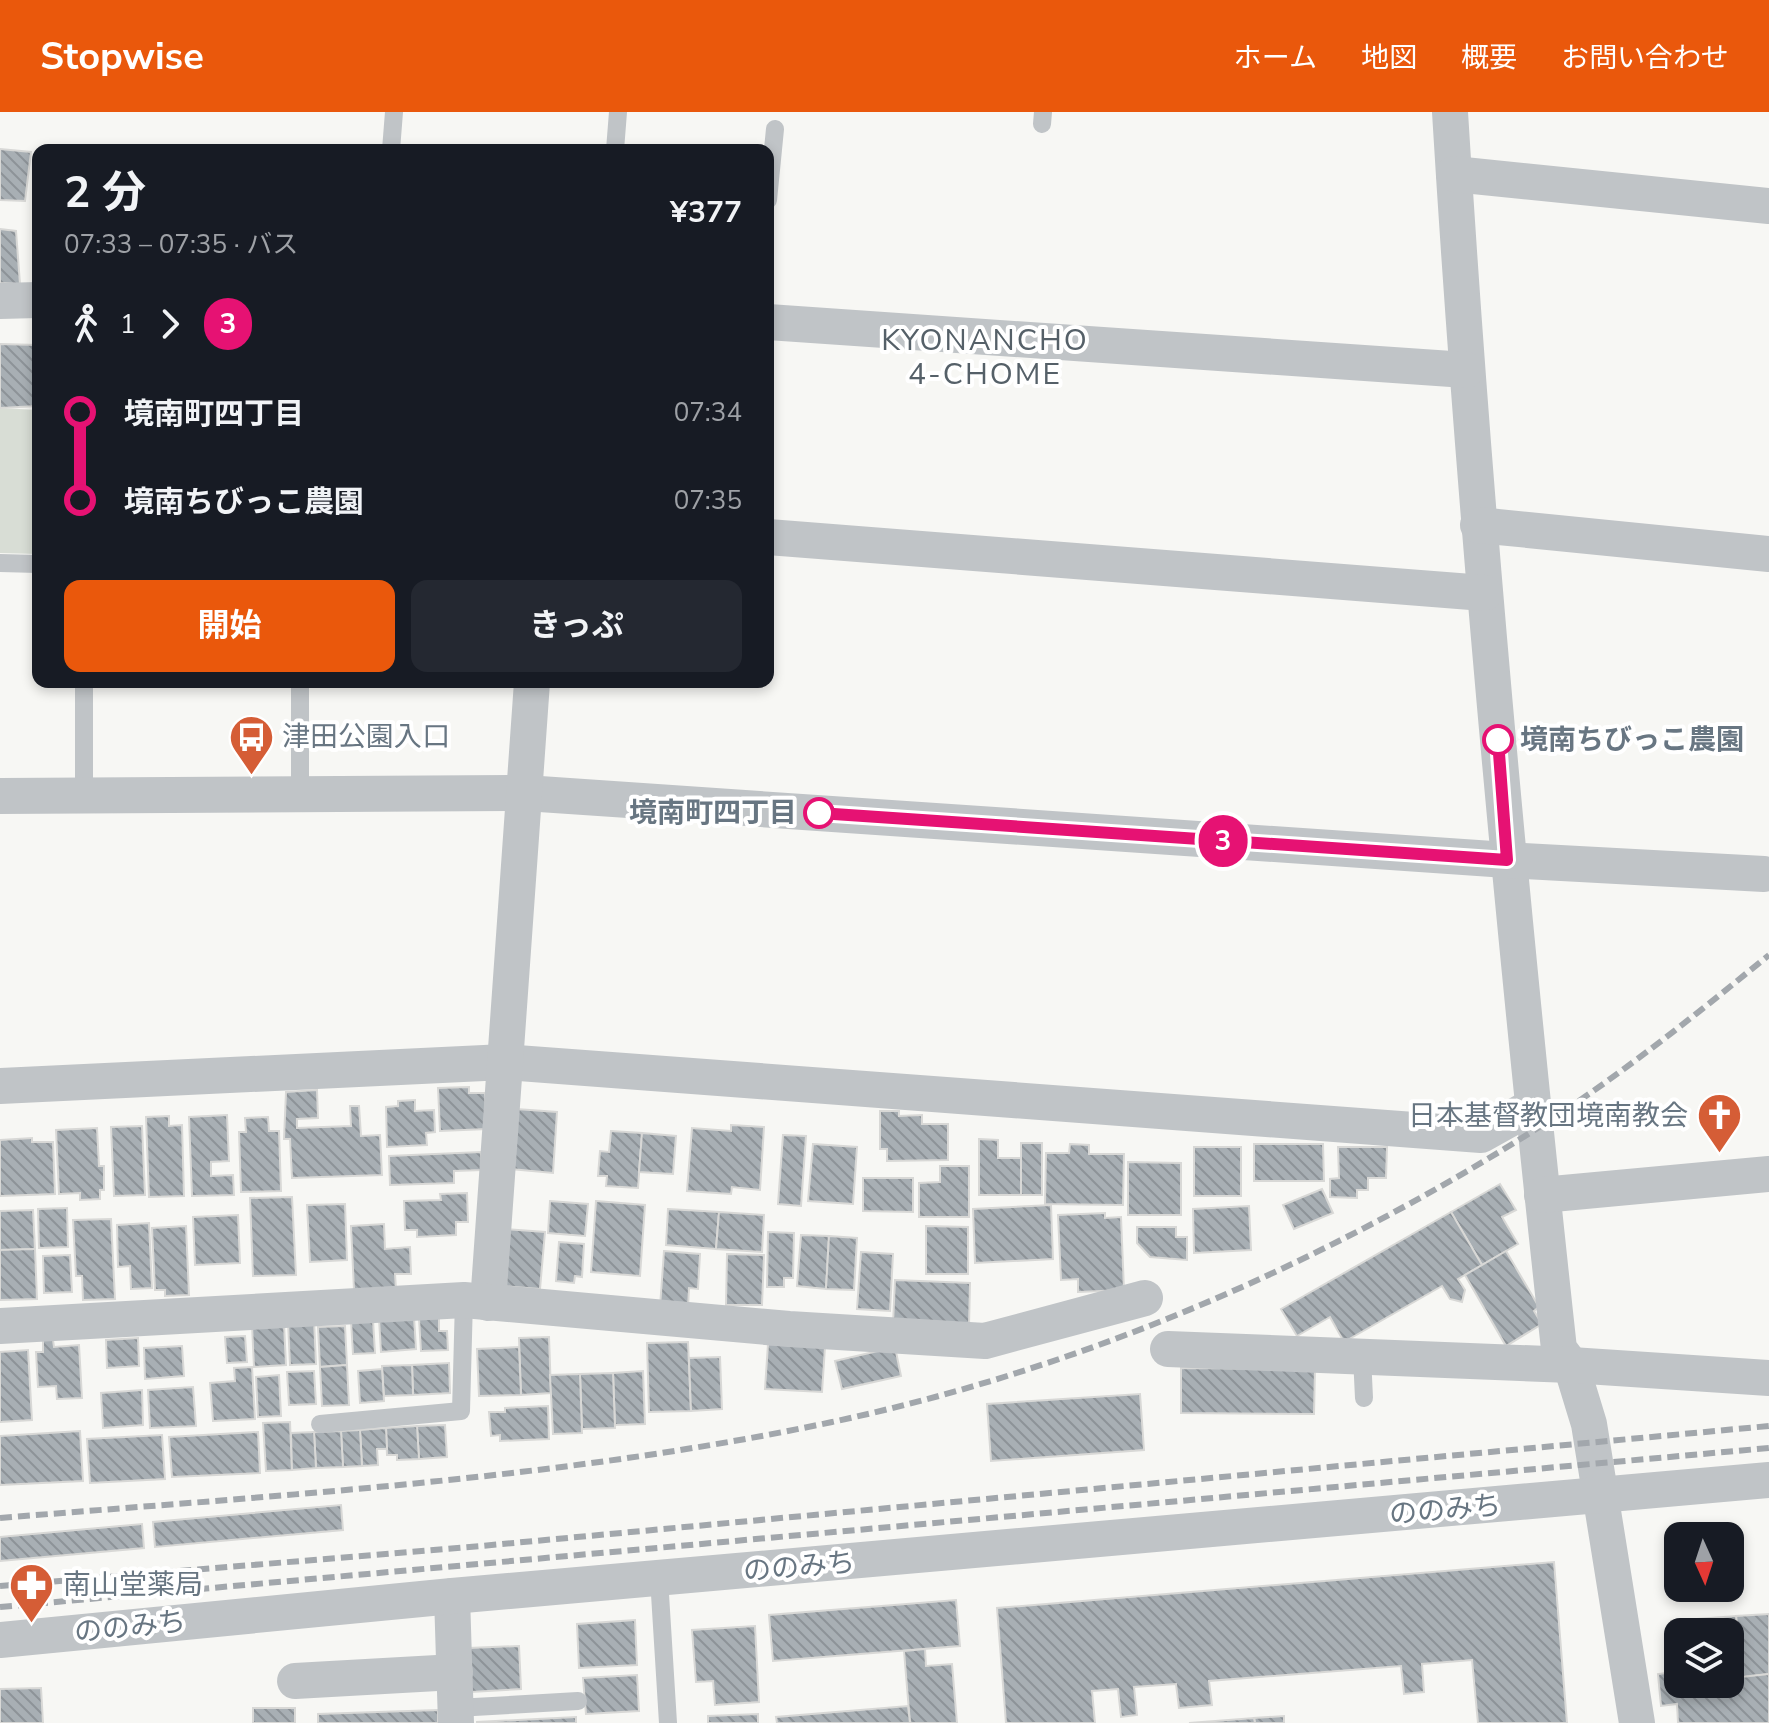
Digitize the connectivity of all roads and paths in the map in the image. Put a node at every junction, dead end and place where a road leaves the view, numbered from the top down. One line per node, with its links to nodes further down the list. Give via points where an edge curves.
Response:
1 (394, 112): 5 (lane)
2 (618, 112): 6 (lane)
3 (1450, 112): 8 (street)
4 (775, 129): 7 (lane)
5 (391, 144)
6 (615, 144)
7 (774, 144)
8 (1454, 174): 9 (street); 13 (street)
9 (1769, 206)
10 (32, 300): 11 (street)
11 (0, 301)
12 (774, 322): 13 (street)
13 (1466, 370): 14 (street)
14 (1478, 525): 16 (street); 19 (street)
15 (774, 537): 19 (street)
16 (1769, 554)
17 (0, 563): 18 (lane)
18 (32, 564)
19 (1484, 593): 27 (street)
20 (84, 688): 25 (lane)
21 (300, 688): 26 (lane)
22 (532, 688): 23 (street)
23 (525, 793): 26 (street); 27 (street); 29 (street)
24 (0, 796): 25 (street)
25 (84, 796): 26 (street)
26 (300, 796)
27 (1507, 860): 28 (street); 31 (street)
28 (1764, 874)
29 (505, 1062): 30 (street); 31 (street, via 1481,1135); 35 (street)
30 (0, 1086)
31 (1531, 1107): 33 (street)
32 (1769, 1174): 33 (street)
33 (1542, 1195): 39 (street, via 1559,1349)
34 (1145, 1298): 35 (street, via 985,1341)
35 (476, 1301): 36 (street); 42 (lane, via 461,1411)
36 (0, 1326)
37 (1168, 1349): 38 (street)
38 (1362, 1356): 39 (street); 41 (lane)
39 (1571, 1365): 40 (street); 44 (street, via 1589,1424)
40 (1769, 1378)
41 (1364, 1398)
42 (320, 1424)
43 (1769, 1480): 44 (street, ののみち)
44 (1598, 1496): 45 (street, ののみち); 53 (street)
45 (659, 1578): 46 (street, ののみち); 52 (lane)
46 (452, 1596): 47 (street, ののみち); 48 (street)
47 (0, 1640)
48 (455, 1672): 49 (street); 51 (street)
49 (295, 1681)
50 (578, 1701): 51 (lane)
51 (456, 1716)
52 (668, 1723)
53 (1637, 1723)

